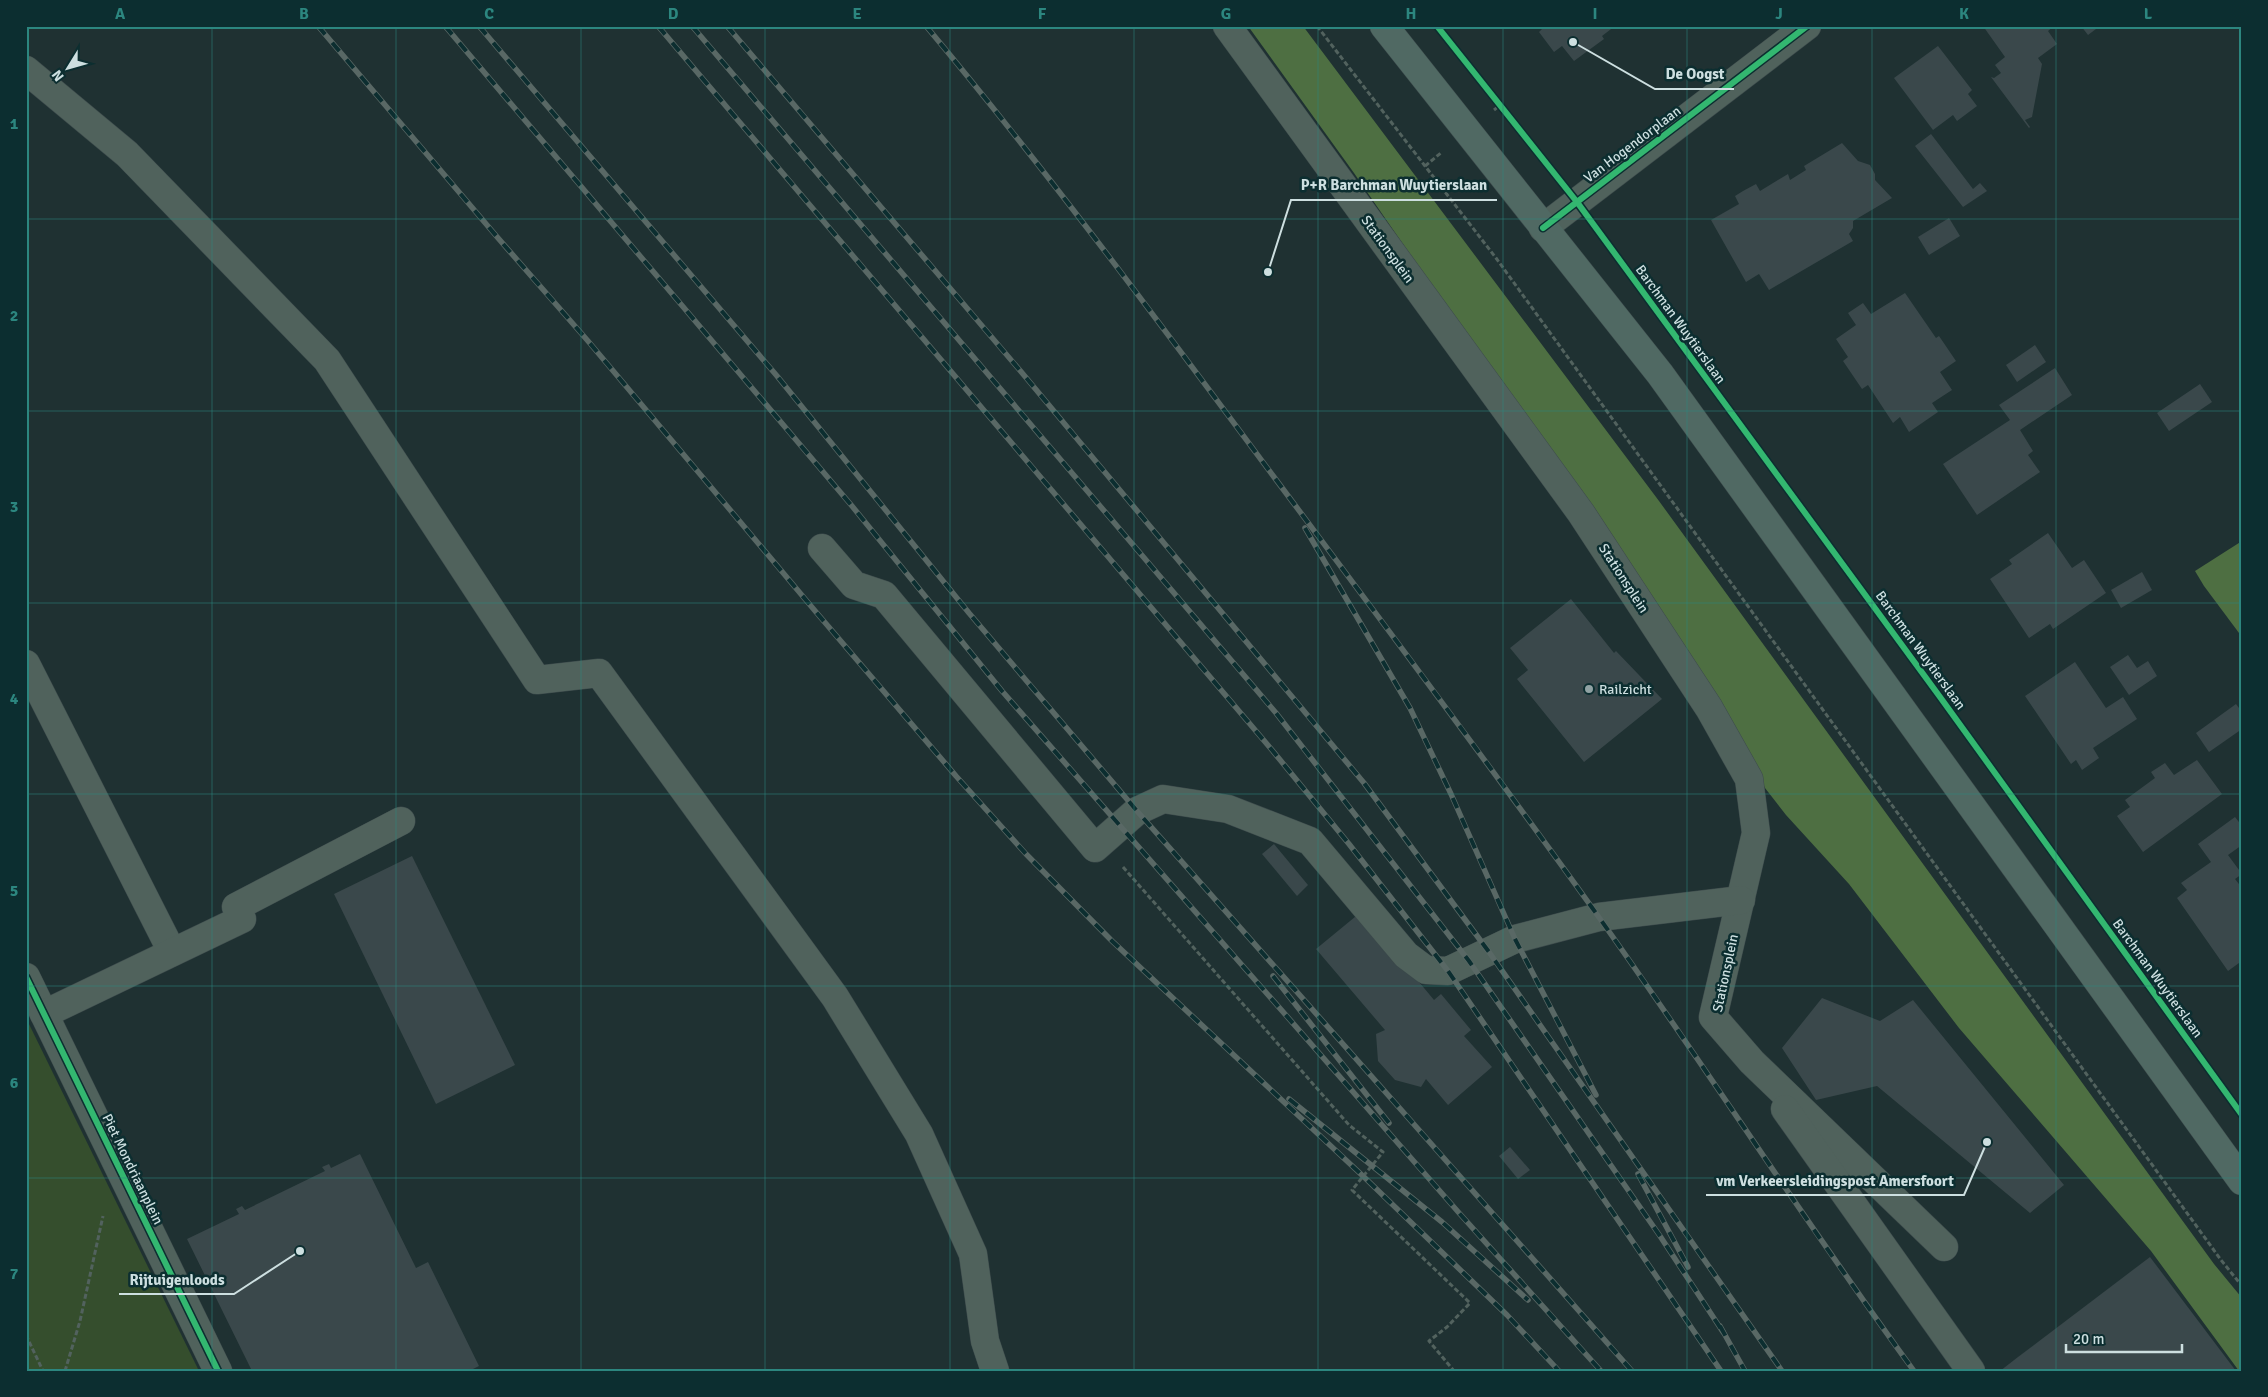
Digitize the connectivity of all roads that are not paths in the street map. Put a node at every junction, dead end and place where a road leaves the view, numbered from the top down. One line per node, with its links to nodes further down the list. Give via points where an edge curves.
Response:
1 (1227, 26): 9 (street, Stationsplein, via 1581,513 1709,708 1749,780 1756,833)
2 (1384, 26): 5 (main road)
3 (1807, 26): 5 (street, Van Hogendorplaan)
4 (26, 70): 17 (street, via 127,154 327,360 537,680 599,673 835,997 919,1134 972,1254 985,1341)
5 (1543, 228): 14 (main road, via 1666,382)
6 (822, 548): 9 (street, via 854,585 884,595 1095,848 1137,811 1163,799 1228,809 1310,841 1406,955 1426,970 1448,971 1515,939 1599,918)
7 (26, 664): 10 (street)
8 (401, 821): 10 (street, via 236,907 242,919)
9 (1741, 900): 13 (street, Stationsplein, via 1713,1017)
10 (172, 952): 12 (street)
11 (26, 977): 12 (street, Piet Mondriaanplein)
12 (44, 1014): 16 (street, Piet Mondriaanplein)
13 (1752, 1062): 15 (street, Stationsplein); 18 (street)
14 (2242, 1182)
15 (1944, 1247)
16 (218, 1371)
17 (995, 1371)
18 (1971, 1371)

